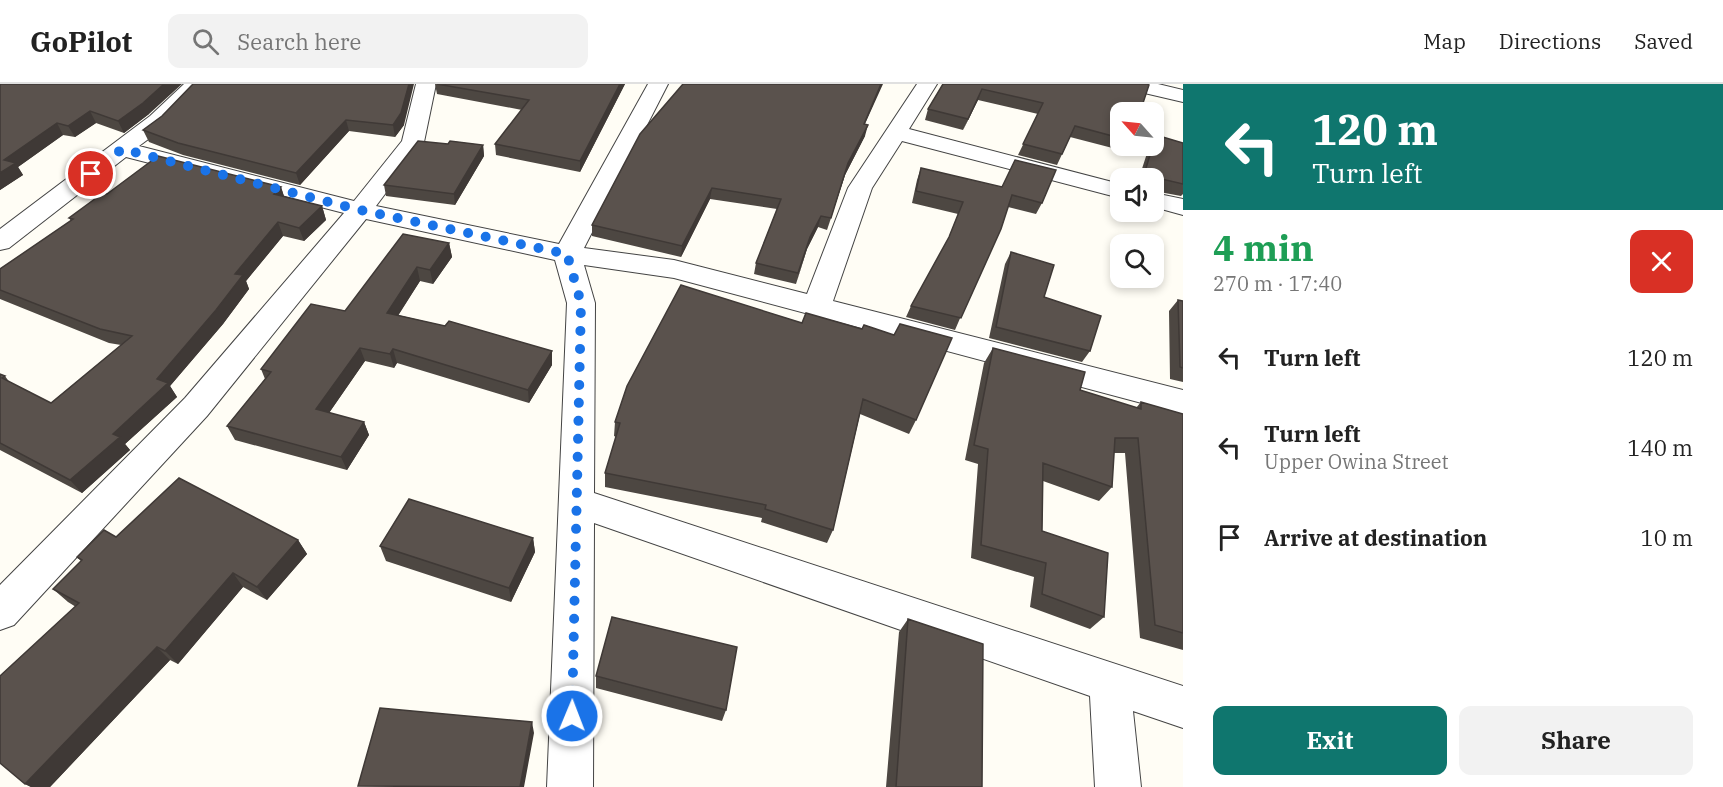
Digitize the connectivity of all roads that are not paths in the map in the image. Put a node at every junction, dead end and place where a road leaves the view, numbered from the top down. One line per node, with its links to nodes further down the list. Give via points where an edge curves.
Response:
1 (196, 84): 8 (street)
2 (426, 84): 12 (street, via 413,142)
3 (658, 84): 14 (street)
4 (927, 84): 7 (street)
5 (1130, 84): 6 (street)
6 (1183, 96)
7 (897, 133): 9 (street); 15 (street, via 860,188)
8 (122, 149): 12 (street); 13 (street)
9 (1110, 188)
10 (1164, 202): 11 (street)
11 (1183, 207)
12 (360, 210): 14 (street); 18 (street, via 196,407)
13 (0, 242)
14 (567, 254): 15 (street, via 674,269); 17 (street, via 581,303)
15 (817, 306): 16 (street)
16 (1183, 402)
17 (577, 502): 19 (street); 21 (street)
18 (0, 612)
19 (1110, 685): 20 (street); 22 (street)
20 (1183, 707)
21 (570, 787)
22 (1118, 787)

